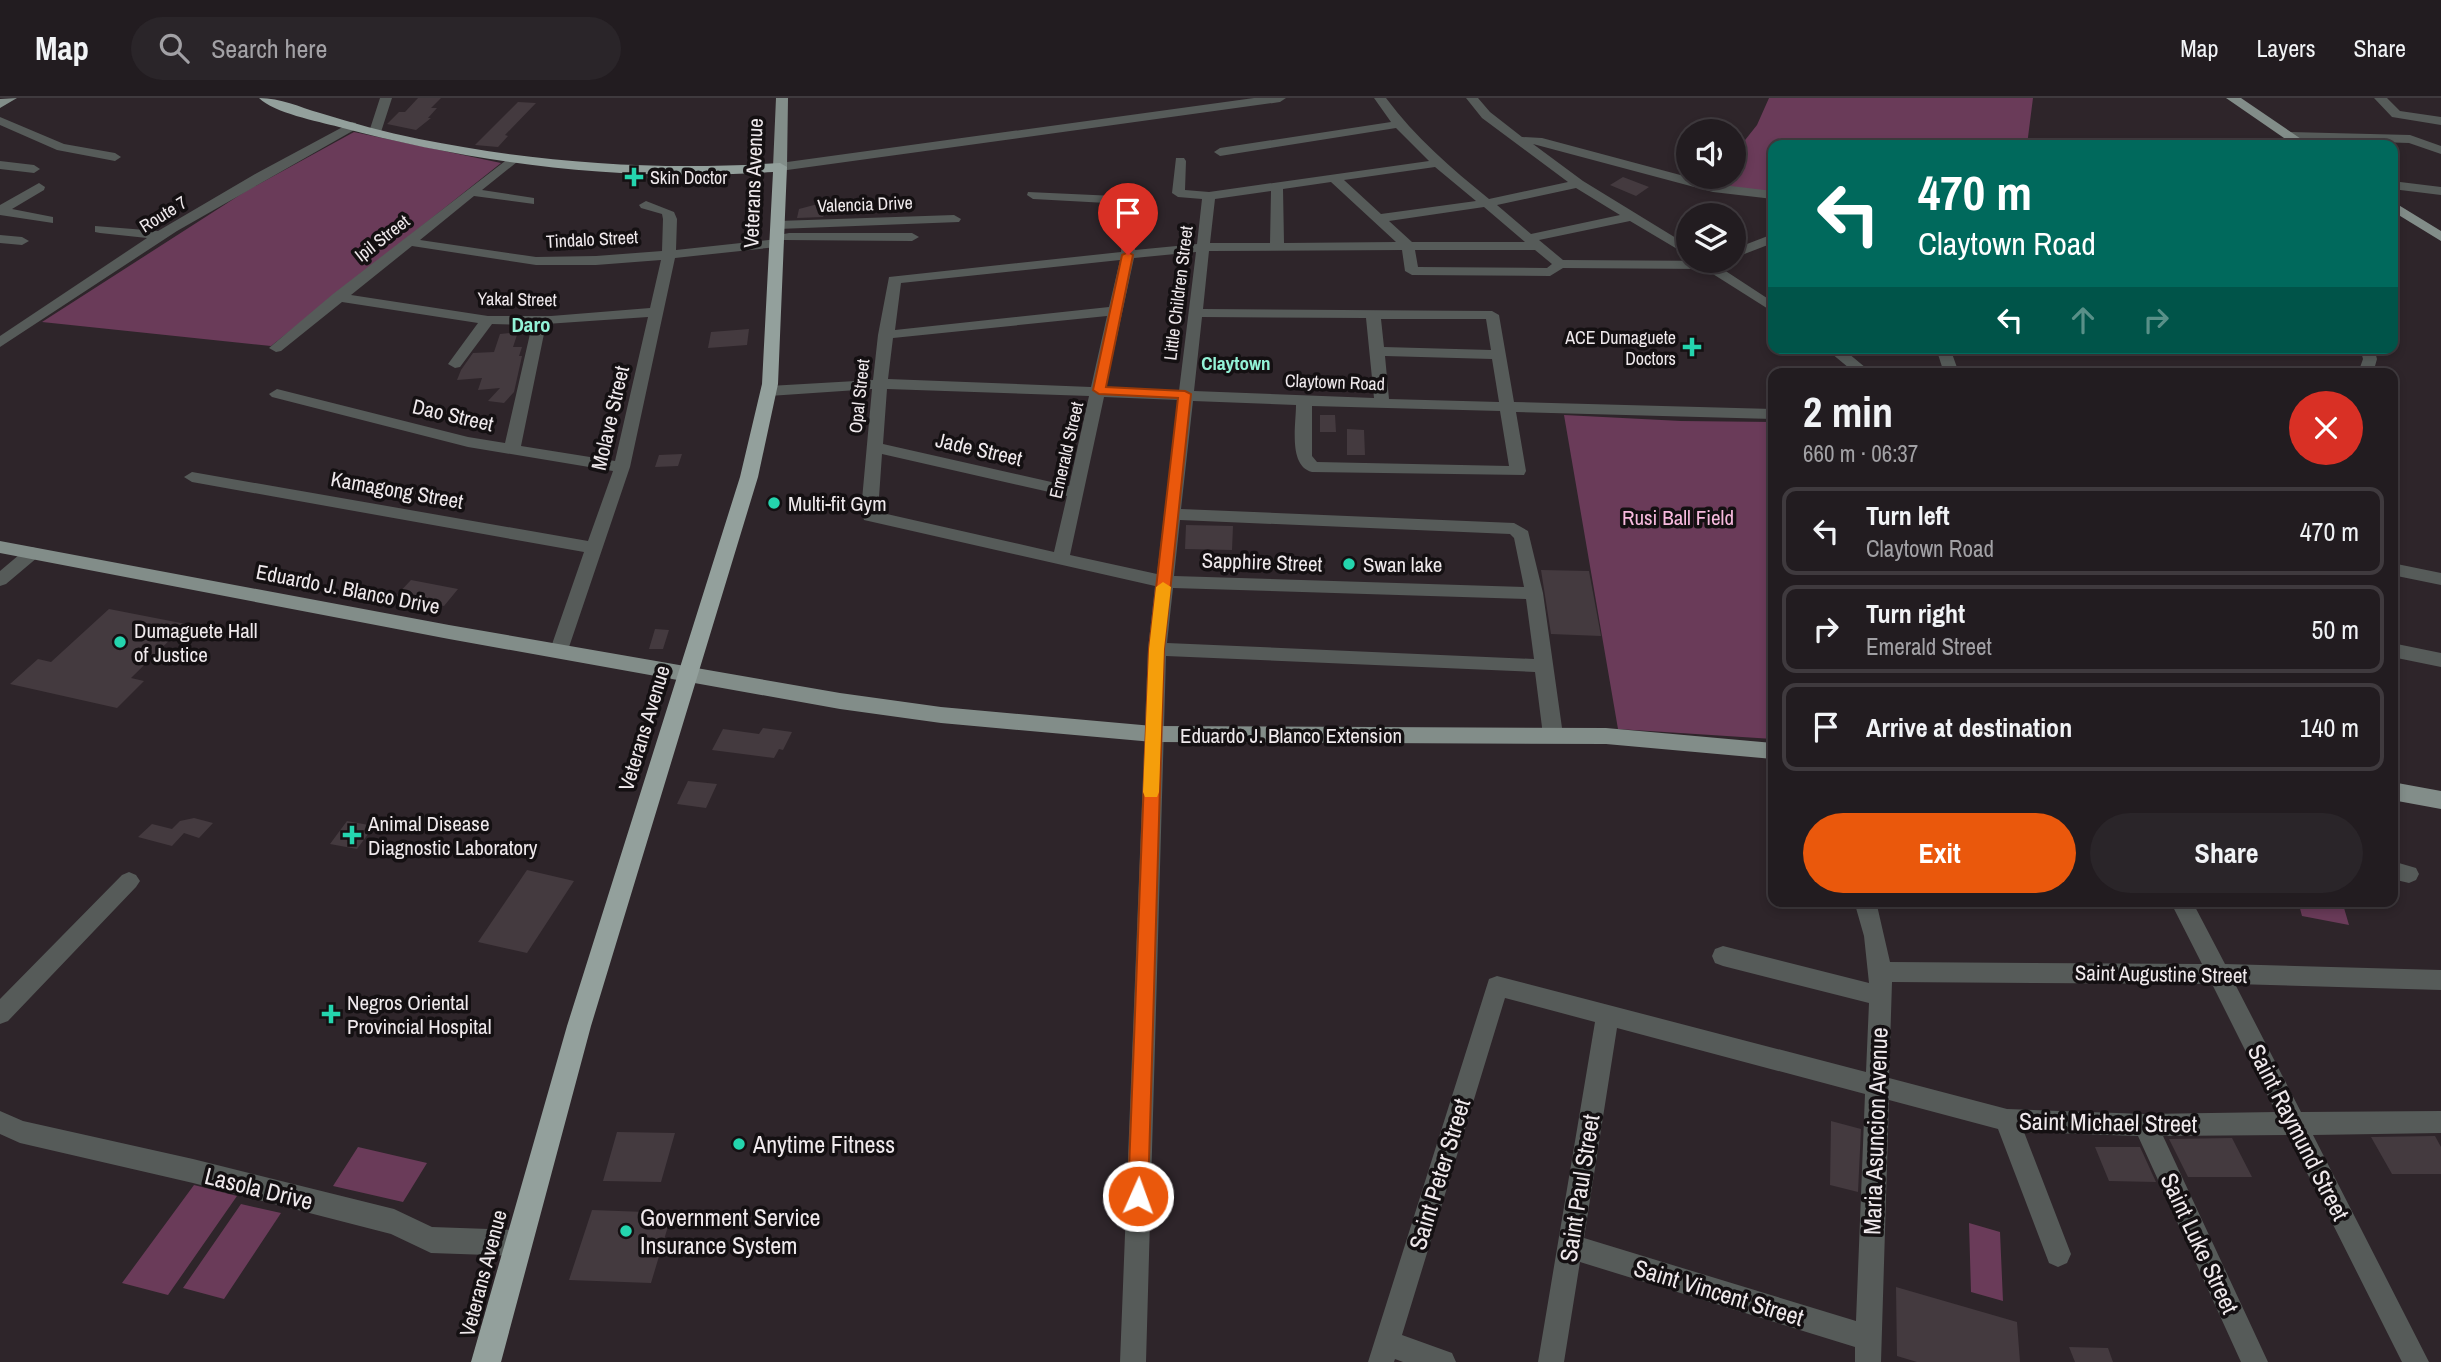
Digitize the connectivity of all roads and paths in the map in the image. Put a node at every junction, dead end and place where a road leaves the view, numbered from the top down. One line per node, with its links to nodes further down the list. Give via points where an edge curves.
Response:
1 (11, 98): 11 (main road)
2 (265, 98): 15 (highway)
3 (386, 98): 16 (street)
4 (782, 98): 27 (main road, Veterans Avenue)
5 (1280, 98): 10 (street)
6 (1380, 98): 14 (street)
7 (1472, 98): 18 (street)
8 (2232, 98): 17 (main road)
9 (2381, 98): 13 (street, via 2396,114)
10 (1222, 102): 27 (street)
11 (0, 104)
12 (0, 121): 22 (street, via 61,147)
13 (2441, 121)
14 (1399, 124): 21 (street); 25 (street)
15 (352, 126): 16 (highway); 49 (street, Route 7, via 257,176)
16 (375, 132): 23 (highway)
17 (2290, 136): 19 (main road); 20 (street, via 2410,139)
18 (1518, 140): 30 (street); 36 (street, via 1538,141 1713,188)
19 (2296, 140)
20 (2441, 150)
21 (1220, 152)
22 (115, 157)
23 (513, 159): 27 (highway, via 667,171); 35 (street, Ipil Street)
24 (1180, 161): 38 (street, via 1178,193)
25 (1438, 163): 29 (street); 40 (street)
26 (0, 165): 28 (street)
27 (780, 167): 50 (highway, Veterans Avenue)
28 (34, 169)
29 (1334, 178): 31 (street); 46 (street)
30 (1578, 184): 40 (street); 44 (street)
31 (1277, 186): 38 (street); 61 (street)
32 (2398, 186): 34 (street)
33 (39, 187): 43 (street)
34 (2441, 191)
35 (471, 192): 39 (street); 56 (street, Ipil Street)
36 (1768, 194)
37 (1033, 195): 64 (street, Emerald Street, via 1132,200)
38 (1209, 196): 60 (street, Little Children Street)
39 (529, 201)
40 (1487, 203): 46 (street); 57 (street)
41 (646, 205): 63 (street, Molave Street, via 667,212)
42 (2398, 210): 52 (main road)
43 (0, 211): 47 (street)
44 (1632, 217): 57 (street); 58 (street)
45 (954, 219): 50 (street, Valencia Drive)
46 (1377, 219): 59 (street)
47 (48, 220)
48 (100, 229): 49 (street)
49 (161, 235): 77 (street, Route 7)
50 (777, 235): 51 (street); 63 (street, Tindalo Street); 86 (highway, Veterans Avenue)
51 (912, 237)
52 (2441, 237)
53 (0, 239): 54 (street)
54 (22, 241)
55 (1768, 241): 62 (street)
56 (409, 242): 63 (street, Tindalo Street, via 536,261); 68 (street, Ipil Street)
57 (1534, 242): 59 (street); 66 (street)
58 (1676, 244)
59 (1408, 246): 61 (street); 66 (street, via 1412,271 1550,272)
60 (1203, 247): 61 (street); 64 (street); 72 (street, Little Children Street)
61 (1277, 247)
62 (1746, 249)
63 (669, 253): 71 (street, Molave Street)
64 (1128, 255): 70 (street, Emerald Street); 76 (street, Opal Street, via 894,280)
65 (1676, 262): 66 (street)
66 (1560, 264)
67 (1725, 273): 69 (street)
68 (338, 297): 74 (street, Yakal Street); 78 (street, Ipil Street)
69 (1768, 304)
70 (1115, 311): 76 (street); 85 (street, Emerald Street)
71 (656, 312): 75 (street, Yakal Street); 95 (street, Molave Street)
72 (1195, 313): 73 (street); 88 (street, Little Children Street)
73 (1373, 315): 79 (street); 81 (street, via 1492,315)
74 (488, 320): 75 (street, Yakal Street); 82 (street)
75 (540, 321): 94 (street)
76 (886, 335): 84 (street, Opal Street)
77 (0, 343)
78 (276, 348)
79 (1377, 351): 81 (street); 90 (street)
80 (1840, 354): 83 (street)
81 (1499, 355): 91 (street)
82 (455, 364)
83 (1858, 368)
84 (880, 384): 85 (street, Claytown Road); 86 (street, Claytown Road); 93 (street, Opal Street)
85 (1099, 390): 88 (street, Claytown Road); 97 (street, Emerald Street)
86 (769, 391): 114 (highway, Veterans Avenue, via 749,477)
87 (277, 394): 94 (street, Dao Street)
88 (1185, 394): 89 (street, Claytown Road); 98 (street, Little Children Street)
89 (1304, 401): 90 (street, Claytown Road); 91 (street, via 1304,457 1309,465 1318,467 1518,471)
90 (1382, 404): 91 (street, Claytown Road)
91 (1508, 408): 92 (street, Claytown Road)
92 (1768, 414)
93 (873, 447): 97 (street, Jade Street); 99 (street, Opal Street)
94 (512, 449): 95 (street, Dao Street)
95 (622, 467): 101 (street, Molave Street)
96 (192, 477): 101 (street, Kamagong Street)
97 (1076, 493): 103 (street, Emerald Street)
98 (1171, 514): 107 (street, Little Children Street); 108 (street, via 1514,530 1521,535)
99 (870, 516): 103 (street, Sapphire Street)
100 (0, 547): 102 (main road, Eduardo J. Blanco Drive)
101 (595, 548): 110 (street, Molave Street)
102 (32, 553): 106 (street); 110 (main road, Eduardo J. Blanco Drive)
103 (1061, 559): 107 (street, Sapphire Street)
104 (2398, 570): 105 (street)
105 (2441, 579)
106 (0, 580)
107 (1164, 582): 108 (street, Sapphire Street); 109 (street, Little Children Street)
108 (1534, 593): 113 (street)
109 (1157, 649): 113 (street); 115 (street, Little Children Street)
110 (559, 650): 114 (main road, Eduardo J. Blanco Drive)
111 (2398, 651): 112 (street)
112 (2441, 660)
113 (1544, 666): 116 (street)
114 (687, 674): 115 (main road, Eduardo J. Blanco Extension, via 941,715); 137 (highway, Veterans Avenue)
115 (1153, 734): 116 (main road, Eduardo J. Blanco Extension); 143 (street, Little Children Street)
116 (1553, 735): 117 (main road, Eduardo J. Blanco Extension)
117 (1768, 751)
118 (2398, 792): 119 (main road)
119 (2441, 800)
120 (129, 881): 129 (street)
121 (1867, 907): 124 (street, Maria Asuncion Avenue)
122 (2184, 907): 125 (street, Saint Raymund Street)
123 (1723, 956): 128 (street)
124 (1881, 972): 125 (street, Saint Augustine Street); 128 (street, Maria Asuncion Avenue)
125 (2218, 974): 126 (street, Saint Augustine Street); 135 (street, Saint Raymund Street)
126 (2441, 980)
127 (1497, 986): 130 (street, Saint Michael Street); 141 (street, Saint Peter Street)
128 (1880, 996): 131 (street, Maria Asuncion Avenue)
129 (0, 1014)
130 (1608, 1014): 131 (street, Saint Michael Street); 138 (street, Saint Paul Street)
131 (1876, 1085): 132 (street, Saint Michael Street); 140 (street, Maria Asuncion Avenue)
132 (2007, 1120): 136 (street, Saint Michael Street); 139 (street)
133 (0, 1122): 137 (street, Lasola Drive, via 20,1132 394,1222 425,1238)
134 (2441, 1122): 135 (street, Saint Michael Street)
135 (2294, 1123): 136 (street, Saint Michael Street); 147 (street, Saint Raymund Street)
136 (2145, 1125): 146 (street, Saint Luke Street)
137 (517, 1243): 142 (highway, Veterans Avenue)
138 (1570, 1246): 140 (street, Saint Vincent Street); 145 (street, Saint Paul Street)
139 (2058, 1254)
140 (1868, 1350)
141 (1383, 1353): 144 (street)
142 (486, 1362)
143 (1133, 1362)
144 (1443, 1362)
145 (1551, 1362)
146 (2255, 1362)
147 (2416, 1362)

